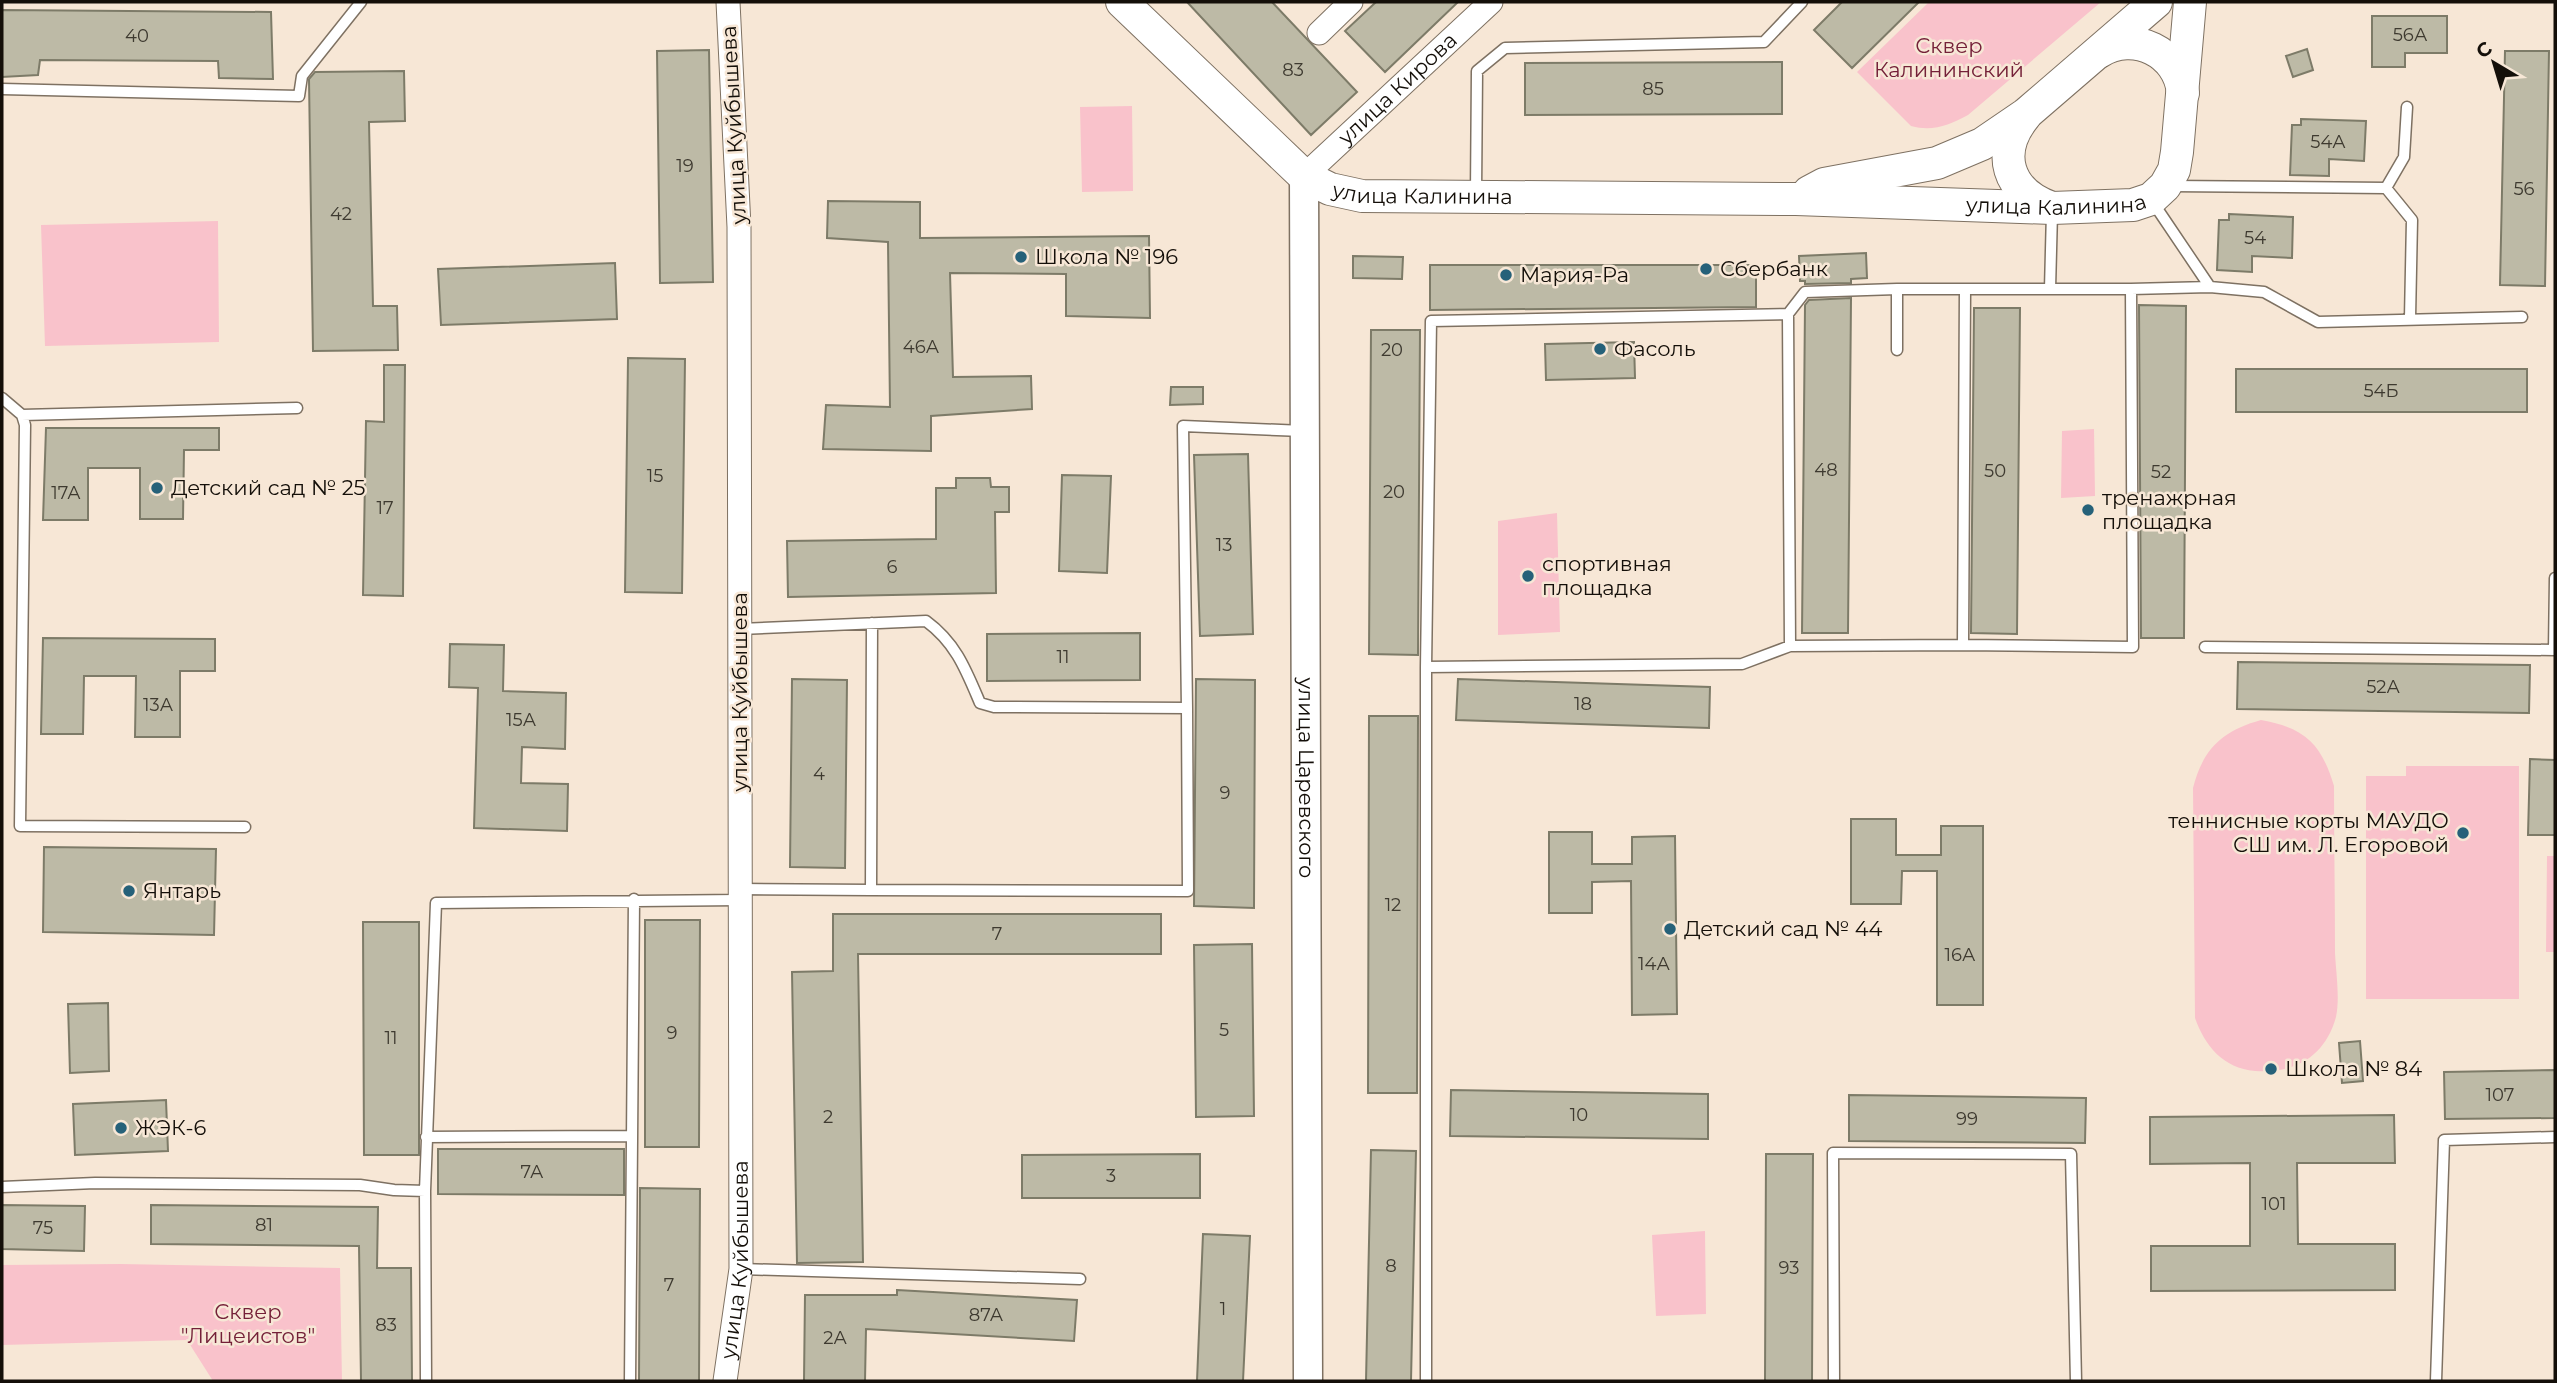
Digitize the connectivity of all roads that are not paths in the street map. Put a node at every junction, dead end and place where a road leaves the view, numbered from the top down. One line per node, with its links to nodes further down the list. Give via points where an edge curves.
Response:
1 (361, 2): 11 (lane, via 302,76 299,96)
2 (728, 2): 36 (street, улица Куйбышева, via 739,227)
3 (1122, 2): 15 (main road, улица Калинина)
4 (1351, 2): 9 (street)
5 (1492, 2): 15 (street, улица Кирова)
6 (1802, 2): 18 (lane, via 1764,41 1505,48 1477,71)
7 (2190, 2): 12 (main road, улица Калинина)
8 (2151, 4): 10 (main road, улица Калинина)
9 (1319, 33)
10 (2093, 57): 12 (main road, via 2107,47 2144,44 2160,52 2178,74); 14 (main road, улица Калинина)
11 (2, 89)
12 (2183, 101): 17 (main road, улица Калинина, via 2174,170)
13 (2407, 107): 16 (lane, via 2404,157)
14 (2026, 114): 19 (main road, улица Калинина, via 1958,156 1825,184); 20 (main road, via 2009,144 2011,169 2022,192)
15 (1304, 176): 18 (main road, улица Калинина, via 1330,189 1362,196); 33 (street, улица Царевского)
16 (2386, 188): 17 (lane); 28 (lane, via 2412,220)
17 (2158, 192): 20 (main road, улица Калинина, via 2133,205); 21 (lane)
18 (1476, 196): 19 (main road, улица Калинина)
19 (1796, 199): 20 (main road, улица Калинина)
20 (2052, 208): 24 (lane)
21 (2210, 287): 25 (lane); 28 (lane, via 2264,292 2318,322)
22 (1897, 289): 23 (lane); 26 (lane, via 1805,292); 29 (lane)
23 (1965, 289): 24 (lane); 37 (lane)
24 (2050, 289): 25 (lane)
25 (2131, 289): 37 (lane, via 2133,647)
26 (1788, 314): 38 (lane); 41 (lane, via 1431,321)
27 (2522, 317): 28 (lane)
28 (2410, 318)
29 (1897, 350)
30 (2, 398): 32 (lane)
31 (296, 408): 32 (lane)
32 (22, 415): 43 (lane, via 20,826)
33 (1304, 431): 42 (lane, via 1183,426); 57 (street, улица Царевского)
34 (2555, 578): 40 (lane)
35 (872, 623): 36 (lane); 42 (lane, via 926,621 945,635 960,655 980,703 994,707); 44 (lane)
36 (740, 629): 45 (street, улица Куйбышева)
37 (1963, 645): 38 (lane)
38 (1790, 646): 41 (lane, via 1742,663)
39 (2206, 647): 40 (lane)
40 (2555, 650)
41 (1426, 667): 58 (lane)
42 (1187, 708): 44 (lane, via 1188,891)
43 (245, 827)
44 (871, 890): 45 (lane)
45 (740, 894): 46 (lane); 52 (street, улица Куйбышева)
46 (634, 899): 47 (lane); 49 (lane, via 436,903)
47 (632, 1136): 49 (lane); 55 (lane)
48 (2555, 1137): 61 (lane, via 2444,1140)
49 (426, 1138): 51 (lane)
50 (2, 1186): 51 (lane, via 360,1185)
51 (425, 1191): 54 (lane)
52 (741, 1269): 53 (lane); 56 (street, улица Куйбышева)
53 (1080, 1279)
54 (426, 1381)
55 (630, 1381)
56 (726, 1381)
57 (1308, 1381)
58 (1426, 1381)
59 (1834, 1381): 60 (lane, via 1833,1153 2071,1154)
60 (2076, 1381)
61 (2436, 1381)

